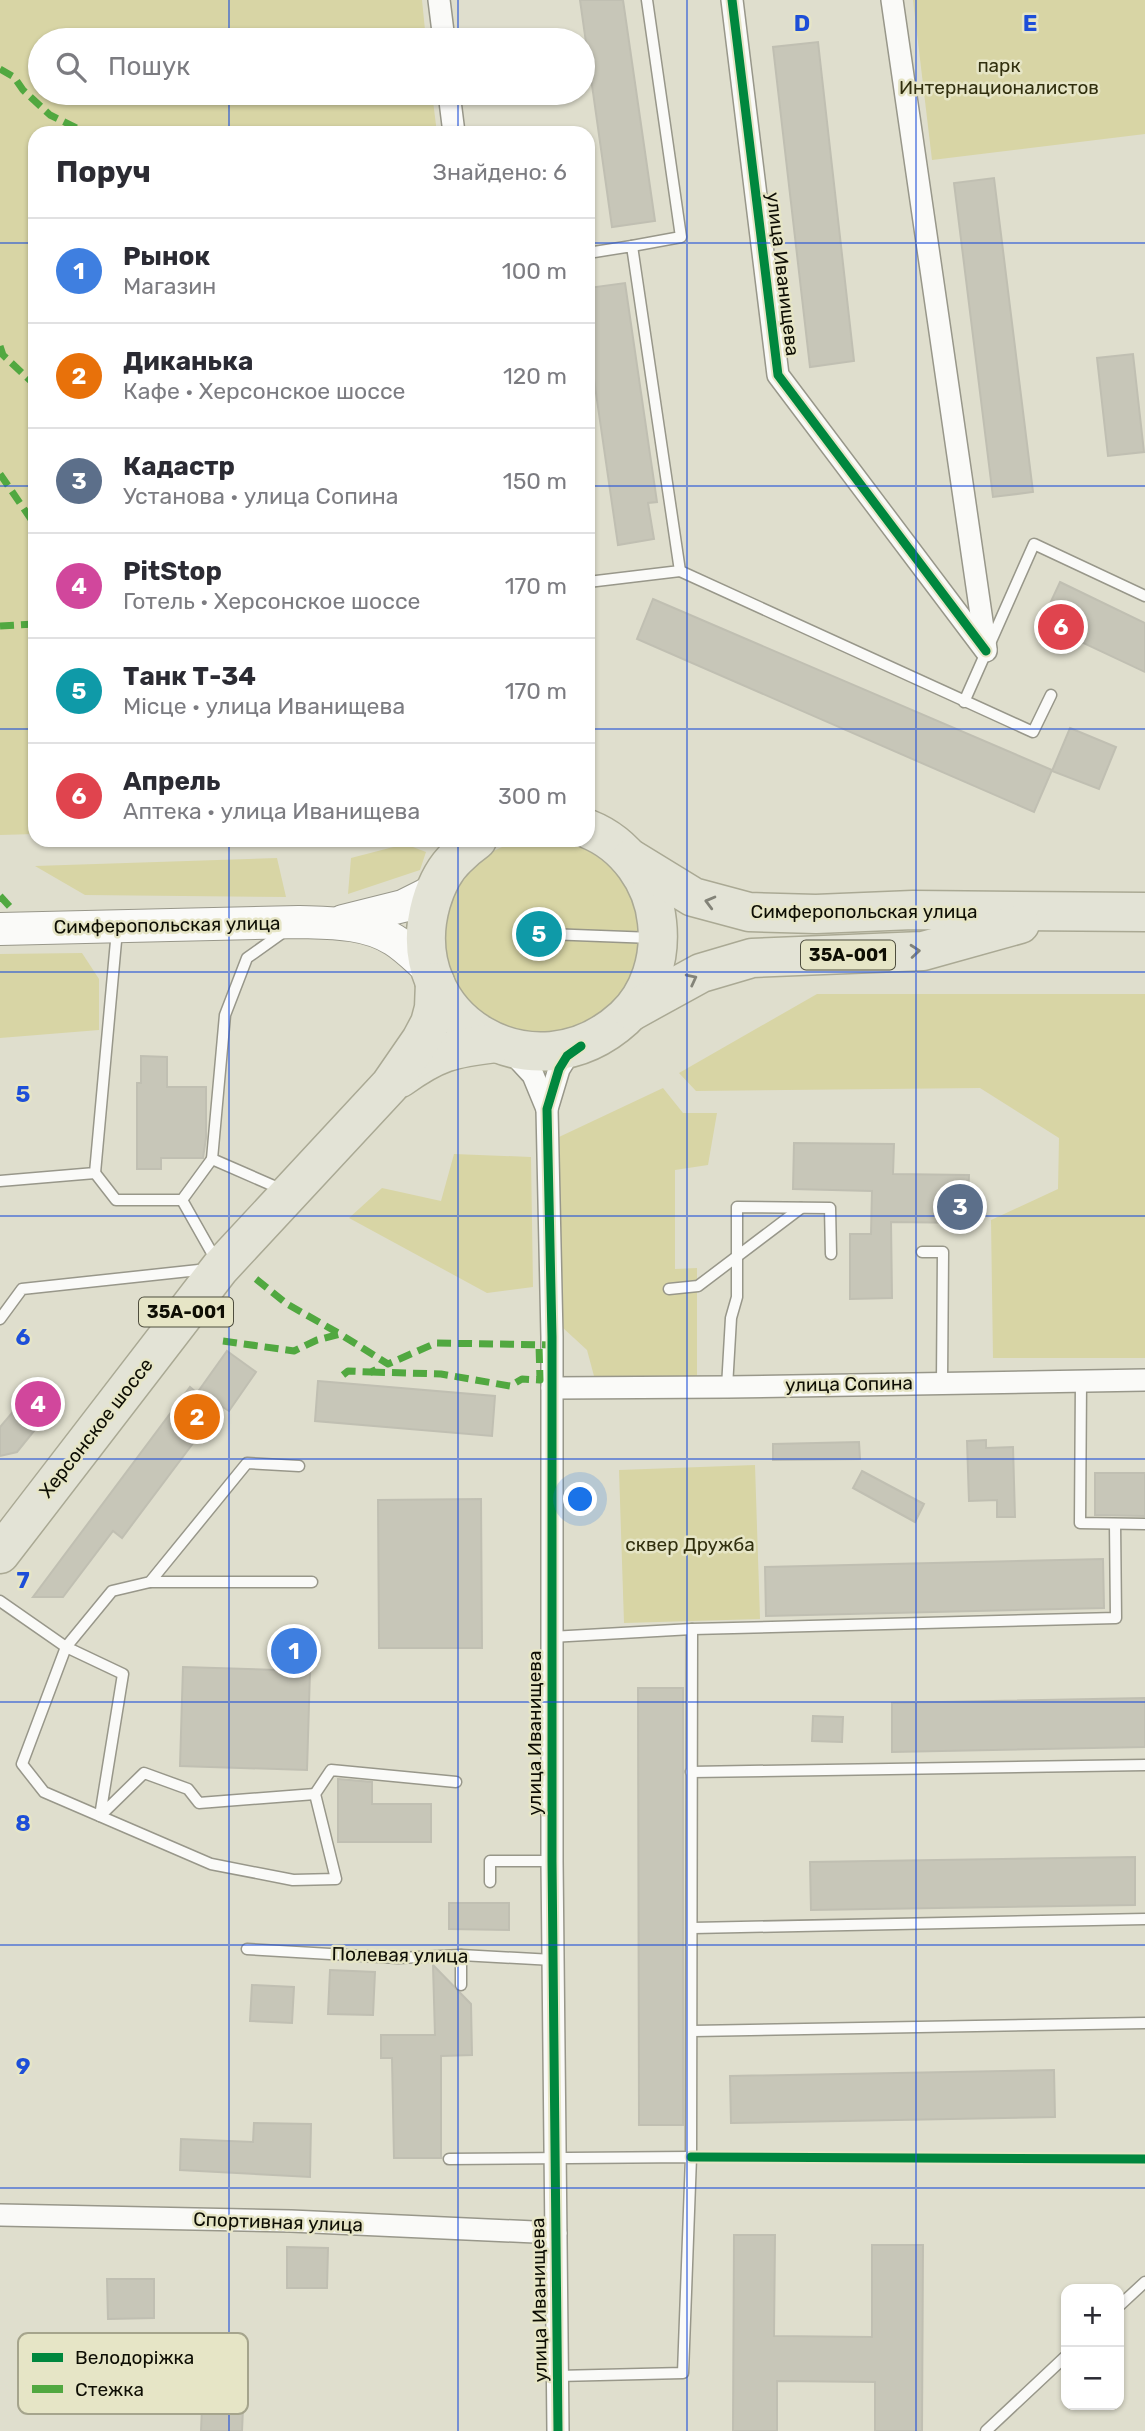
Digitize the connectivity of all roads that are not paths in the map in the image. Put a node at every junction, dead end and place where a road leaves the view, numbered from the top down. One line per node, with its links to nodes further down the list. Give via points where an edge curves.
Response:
1 (439, 0): 5 (street)
2 (647, 0): 8 (lane, via 681,237)
3 (732, 0): 13 (street, улица Иванищева, via 778,375)
4 (892, 0): 13 (street)
5 (442, 28)
6 (450, 105): 7 (street)
7 (453, 126)
8 (632, 246): 9 (lane); 10 (lane)
9 (595, 252)
10 (680, 571): 11 (lane); 15 (lane)
11 (595, 581)
12 (1145, 596): 13 (lane, via 1034,544)
13 (986, 651): 15 (lane)
14 (1051, 695): 15 (lane, via 1033,732)
15 (964, 702)
16 (595, 833): 18 (highway, 35А-001)
17 (466, 847): 19 (highway, 35А-001)
18 (629, 858): 21 (highway, Симферопольская улица / 35А-001, one-way to 18, via 749,912 692,897); 27 (highway, 35А-001, via 646,882 656,909)
19 (435, 890): 23 (main road, Симферопольская улица, via 403,906); 28 (highway, 35А-001, via 426,944)
20 (1145, 912): 21 (highway, Симферопольская улица / 35А-001)
21 (1071, 913): 29 (highway, Симферопольская улица / 35А-001, one-way to 21, via 701,973 752,958 923,951)
22 (299, 922): 23 (main road, Симферопольская улица); 24 (main road, Симферопольская улица); 34 (lane, via 247,958 225,1015)
23 (335, 923): 28 (main road, Симферопольская улица, via 369,929 394,940)
24 (118, 926): 25 (main road, Симферопольская улица); 35 (lane)
25 (0, 929)
26 (548, 934): 27 (lane)
27 (659, 938): 29 (highway, 35А-001, via 651,977)
28 (433, 976): 30 (highway, 35А-001, via 460,1018); 32 (highway, Херсонское шоссе / 35А-001, via 435,1008 430,1023)
29 (632, 1011): 31 (highway, 35А-001, via 608,1032)
30 (502, 1045): 31 (highway, 35А-001, via 532,1052); 32 (highway, Херсонское шоссе / 35А-001, via 450,1050); 33 (street, улица Иванищева, via 533,1075)
31 (581, 1046): 33 (street, улица Иванищева, via 566,1056)
32 (390, 1085): 37 (highway, Херсонское шоссе / 35А-001)
33 (547, 1109): 50 (street, улица Иванищева)
34 (212, 1159): 37 (lane); 38 (lane)
35 (95, 1173): 36 (lane); 38 (lane, via 116,1200)
36 (0, 1181)
37 (290, 1193): 43 (highway, Херсонское шоссе / 35А-001)
38 (182, 1200): 43 (lane)
39 (801, 1208): 41 (lane, via 830,1208); 42 (lane); 42 (lane, via 737,1206)
40 (922, 1252): 48 (lane, via 943,1252)
41 (831, 1254)
42 (737, 1256): 44 (lane, via 698,1286); 49 (lane)
43 (220, 1268): 45 (lane, via 22,1289); 54 (highway, Херсонское шоссе / 35А-001)
44 (669, 1289)
45 (0, 1319)
46 (1145, 1380): 47 (street, улица Сопина)
47 (1081, 1381): 48 (street, улица Сопина); 52 (lane, via 1080,1523)
48 (942, 1382): 49 (street, улица Сопина)
49 (727, 1387): 50 (street, улица Сопина)
50 (552, 1388): 59 (street, улица Иванищева)
51 (299, 1466): 55 (lane, via 247,1463)
52 (1115, 1524): 53 (lane); 58 (lane, via 1116,1618)
53 (1145, 1524)
54 (9, 1534)
55 (150, 1582): 56 (lane); 60 (lane, via 112,1591)
56 (312, 1582)
57 (0, 1601): 60 (lane)
58 (692, 1629): 59 (lane); 62 (lane)
59 (551, 1637): 66 (street, улица Иванищева)
60 (66, 1647): 65 (lane, via 123,1674); 65 (lane, via 22,1764 44,1792)
61 (1145, 1765): 62 (lane)
62 (691, 1772): 69 (lane)
63 (456, 1782): 64 (lane, via 331,1770)
64 (315, 1794): 65 (lane, via 199,1803 188,1790 144,1773); 65 (lane, via 336,1879 293,1880 211,1864)
65 (100, 1816)
66 (552, 1861): 67 (lane, via 490,1861); 72 (street, улица Иванищева)
67 (490, 1882)
68 (1145, 1919): 69 (lane)
69 (693, 1928): 75 (lane)
70 (247, 1949): 71 (lane, Полевая улица, via 398,1958)
71 (461, 1955): 72 (lane, Полевая улица); 73 (lane)
72 (552, 1960): 76 (street, улица Иванищева)
73 (461, 1985)
74 (1145, 2022): 75 (lane)
75 (692, 2031): 77 (lane)
76 (555, 2157): 77 (lane); 78 (lane); 80 (street, улица Иванищева)
77 (691, 2157): 84 (lane, via 683,2373)
78 (449, 2159)
79 (0, 2215): 80 (street, Спортивная улица)
80 (556, 2233): 84 (street, улица Иванищева)
81 (1145, 2282): 82 (lane)
82 (1124, 2301)
83 (1061, 2361): 86 (lane)
84 (557, 2376): 85 (street, улица Иванищева)
85 (558, 2431)
86 (986, 2431)

